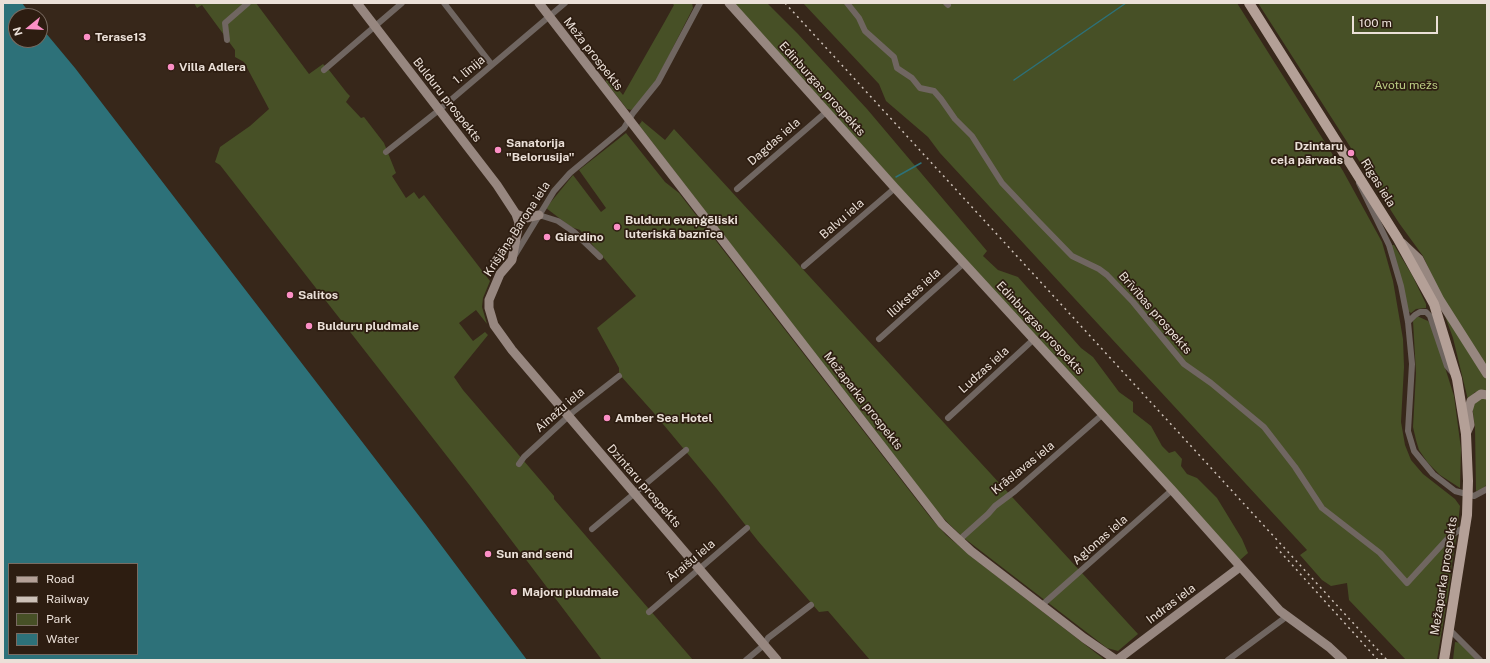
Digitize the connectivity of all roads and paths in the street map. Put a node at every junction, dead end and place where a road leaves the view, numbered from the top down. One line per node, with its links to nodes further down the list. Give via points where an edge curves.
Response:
1 (248, 3): 13 (street, via 225,22)
2 (357, 3): 12 (street, Bulduru prospekts)
3 (402, 3): 12 (street)
4 (444, 3): 14 (street)
5 (539, 3): 11 (street, Meža prospekts)
6 (565, 3): 11 (street, 1. līnija)
7 (700, 3): 18 (street, Krišjāņa Barona iela, via 658,82)
8 (730, 3): 17 (street, Edinburgas prospekts)
9 (847, 3): 47 (street, Brīvības prospekts, via 865,31 894,57 897,68 912,78 920,88 934,91 972,136 1002,183 1037,220 1072,256 1107,275 1184,364 1264,427 1322,508 1380,553 1407,583 1450,536 1468,525)
10 (1249, 3): 20 (main road, Rīgas iela)
11 (549, 16): 14 (street, 1. līnija); 18 (street, Meža prospekts)
12 (375, 26): 15 (street); 16 (street, Bulduru prospekts)
13 (227, 40)
14 (492, 65): 16 (street, 1. līnija)
15 (324, 70)
16 (439, 110): 19 (street, 1. līnija); 23 (street, Bulduru prospekts)
17 (826, 112): 21 (street, Edinburgas prospekts); 22 (street, Dagdas iela)
18 (629, 119): 24 (street, Krišjāņa Barona iela, via 624,128 570,173 554,191); 50 (street, Mežaparka prospekts, via 937,518)
19 (386, 152)
20 (1358, 176): 25 (main road, Rīgas iela); 30 (street, via 1361,189 1389,245)
21 (894, 188): 28 (street, Edinburgas prospekts); 29 (street, Balvu iela)
22 (737, 189)
23 (516, 214): 24 (street, via 526,218); 27 (street, via 519,223)
24 (540, 215): 26 (street, via 558,221 574,232); 27 (street, Krišjāņa Barona iela)
25 (1398, 239): 34 (street, Rīgas iela, via 1419,260 1440,300); 36 (main road, Mežaparka prospekts, via 1434,304)
26 (600, 257)
27 (512, 260): 31 (street, Krišjāņa Barona iela, via 500,274 489,300)
28 (964, 263): 32 (street, Ilūkstes iela); 33 (street, Edinburgas prospekts)
29 (804, 266)
30 (1408, 322): 36 (street, Mežaparka prospekts, via 1420,312 1426,312 1430,316 1447,366); 47 (street, via 1412,364 1408,431 1414,451 1442,482 1455,491)
31 (494, 325): 39 (street, Dzintaru prospekts)
32 (879, 339)
33 (1034, 339): 38 (street, Edinburgas prospekts); 40 (street, Ludzas iela)
34 (1487, 374)
35 (619, 376): 39 (street, Ainažu iela)
36 (1457, 379): 41 (main road, Mežaparka prospekts)
37 (1487, 395): 41 (street, Mežaparka prospekts, via 1481,394 1471,401 1468,411 1470,425)
38 (1103, 414): 45 (street, Edinburgas prospekts); 50 (street, Krāslavas iela, via 1031,478 994,506)
39 (569, 417): 43 (street, Ainažu iela); 46 (street, Dzintaru prospekts)
40 (948, 418)
41 (1466, 434): 64 (main road, Mežaparka prospekts, bridge, via 1467,515)
42 (686, 450): 46 (street)
43 (519, 464)
44 (1487, 489): 47 (street)
45 (1172, 490): 51 (street, Edinburgas prospekts); 54 (street, Aglonas iela)
46 (634, 493): 49 (street); 52 (street, Dzintaru prospekts)
47 (1474, 496)
48 (748, 528): 52 (street, Āraišu iela)
49 (592, 529)
50 (959, 540): 54 (street, Mežaparka prospekts)
51 (1240, 567): 56 (street, Edinburgas prospekts); 61 (street, Indras iela)
52 (699, 569): 55 (street, Āraišu iela); 58 (street, Dzintaru prospekts)
53 (811, 605): 58 (street, via 768,638)
54 (1042, 605): 61 (street, Mežaparka prospekts)
55 (649, 612)
56 (1286, 617): 62 (street); 63 (street, Edinburgas prospekts)
57 (1452, 632): 65 (street)
58 (764, 645): 59 (street); 60 (street, Dzintaru prospekts)
59 (746, 660)
60 (777, 660)
61 (1116, 660)
62 (1228, 660)
63 (1343, 660)
64 (1444, 660)
65 (1480, 660)

